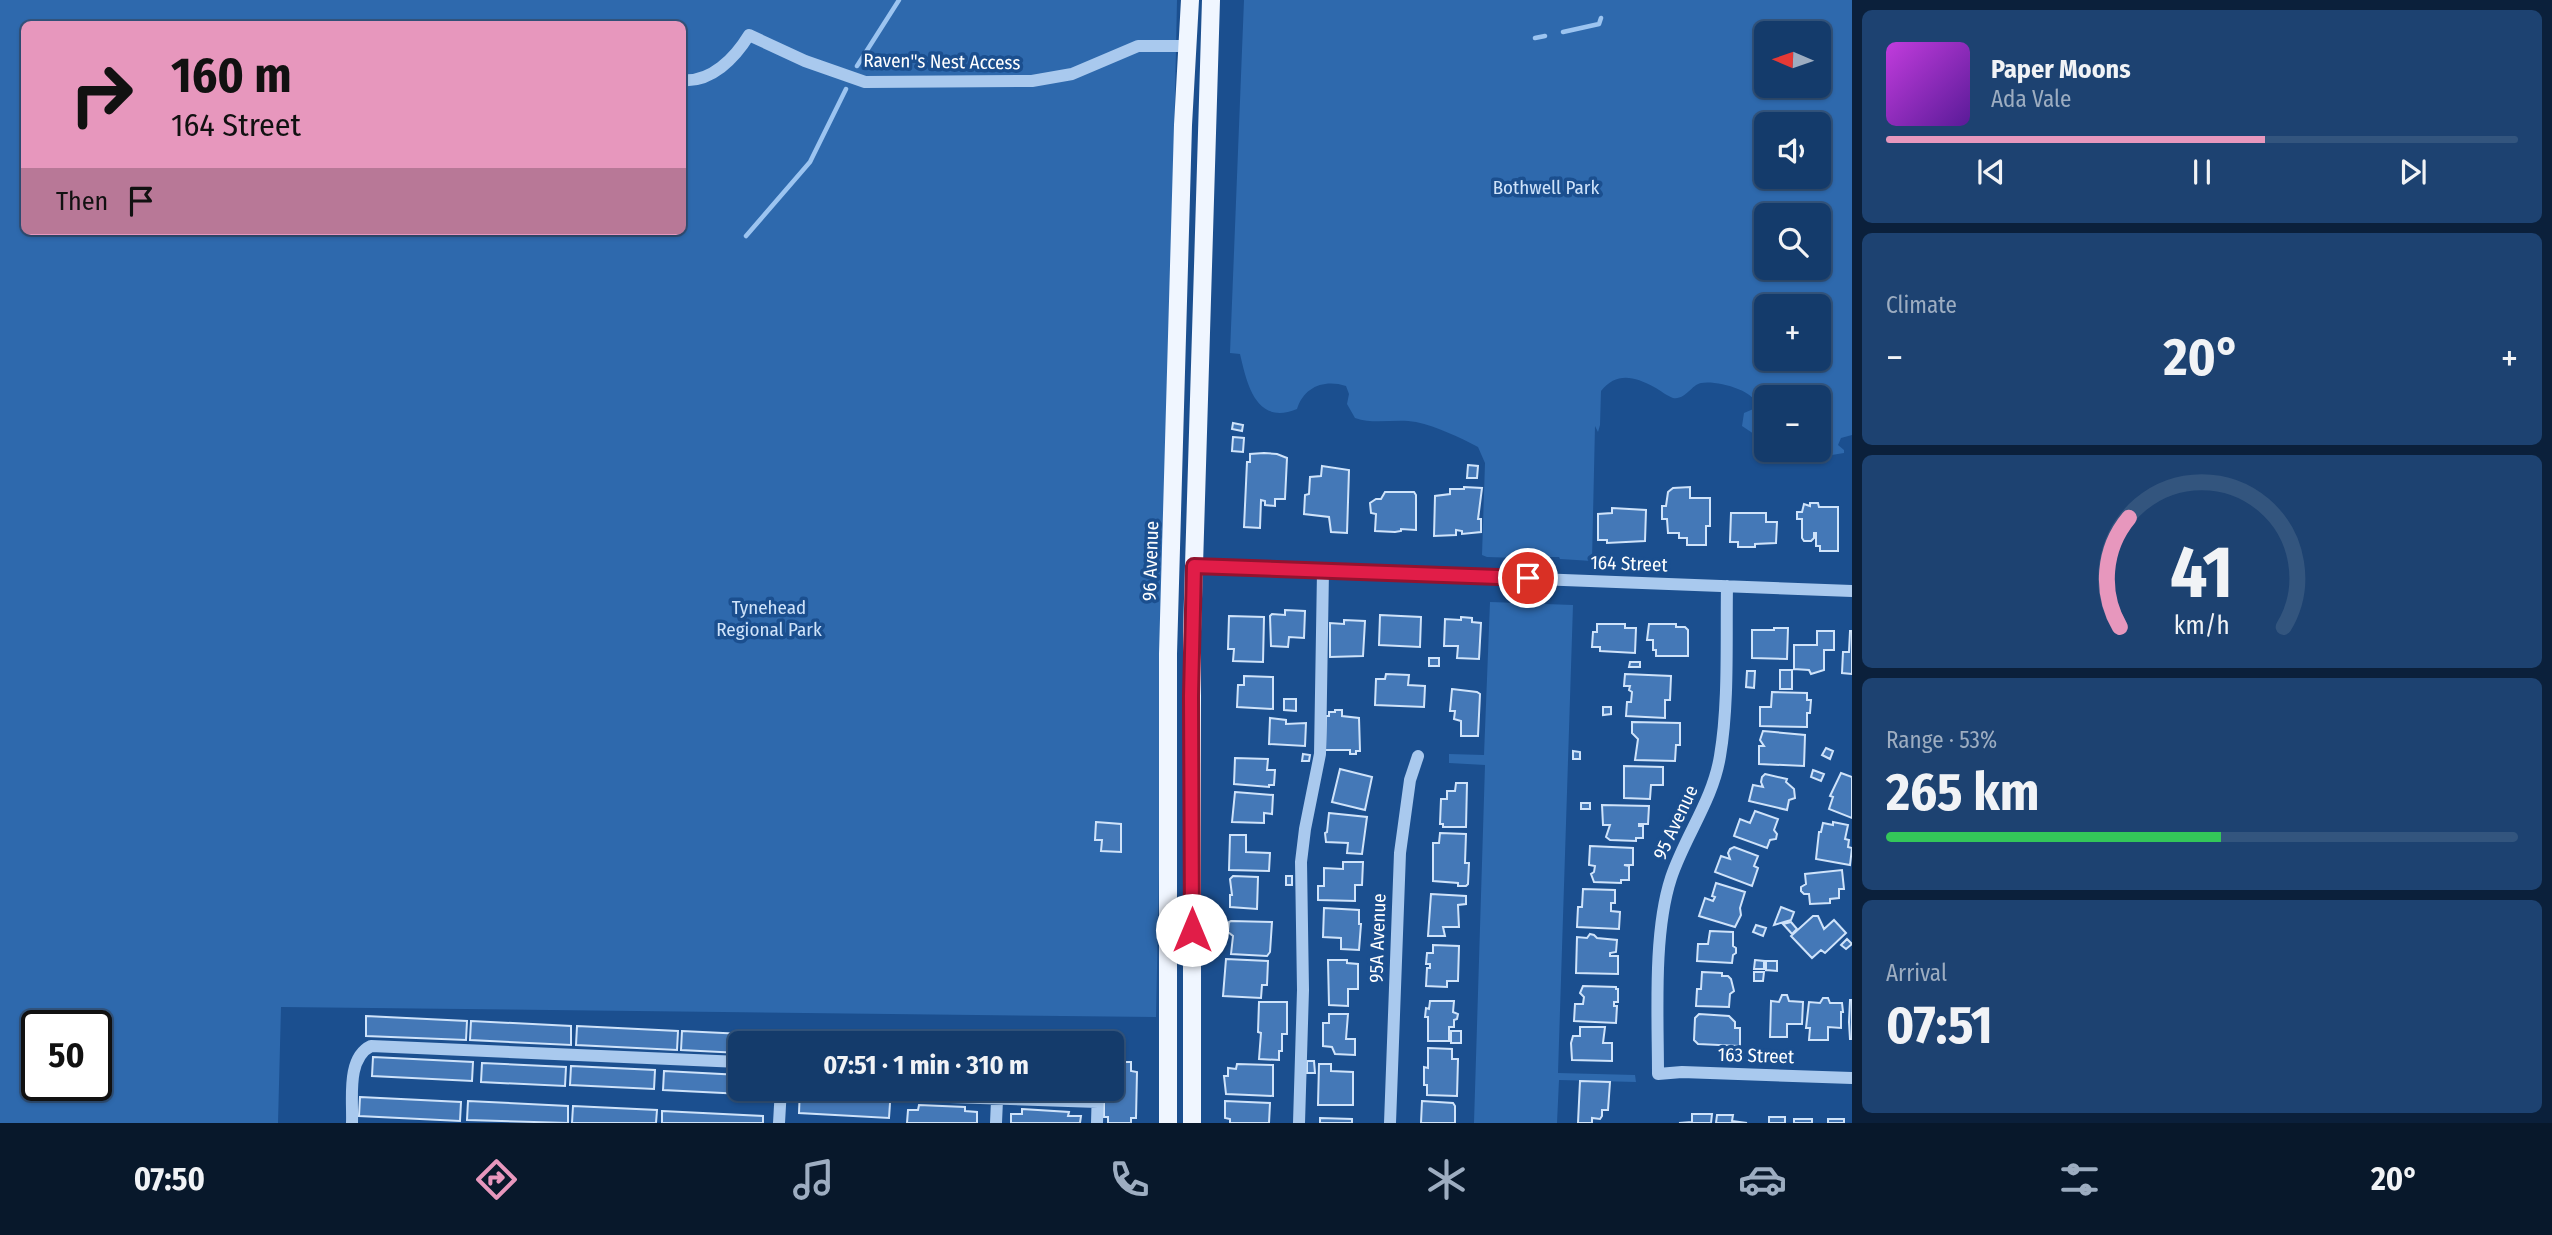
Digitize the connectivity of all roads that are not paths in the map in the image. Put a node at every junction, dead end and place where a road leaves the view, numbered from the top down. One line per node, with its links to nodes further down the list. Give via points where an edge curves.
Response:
1 (1190, 0): 3 (main road, 96 Avenue)
2 (1211, 0): 6 (main road)
3 (1187, 46): 4 (street, Raven"s Nest Access, via 1138,46 1072,74 1032,81 865,82 749,35 720,69); 5 (main road, 96 Avenue)
4 (686, 80)
5 (1172, 531): 6 (main road); 21 (main road, 96 Avenue)
6 (1194, 566): 7 (street, 164 Street); 22 (main road)
7 (1323, 571): 8 (street, 164 Street); 23 (street, via 1320,754 1301,862)
8 (1727, 586): 9 (street, 164 Street); 12 (street, 95 Avenue, via 1720,756 1713,786 1672,876 1662,918)
9 (1852, 591)
10 (1418, 756): 24 (street, 95A Avenue, via 1400,853)
11 (728, 1061): 17 (street, via 371,1046 356,1060)
12 (1658, 1074): 13 (street, 163 Street)
13 (1852, 1078)
14 (780, 1101): 18 (street)
15 (997, 1101): 19 (street)
16 (1098, 1101): 20 (street)
17 (352, 1123)
18 (779, 1123)
19 (996, 1123)
20 (1097, 1123)
21 (1168, 1123)
22 (1192, 1123)
23 (1298, 1123)
24 (1390, 1123)

